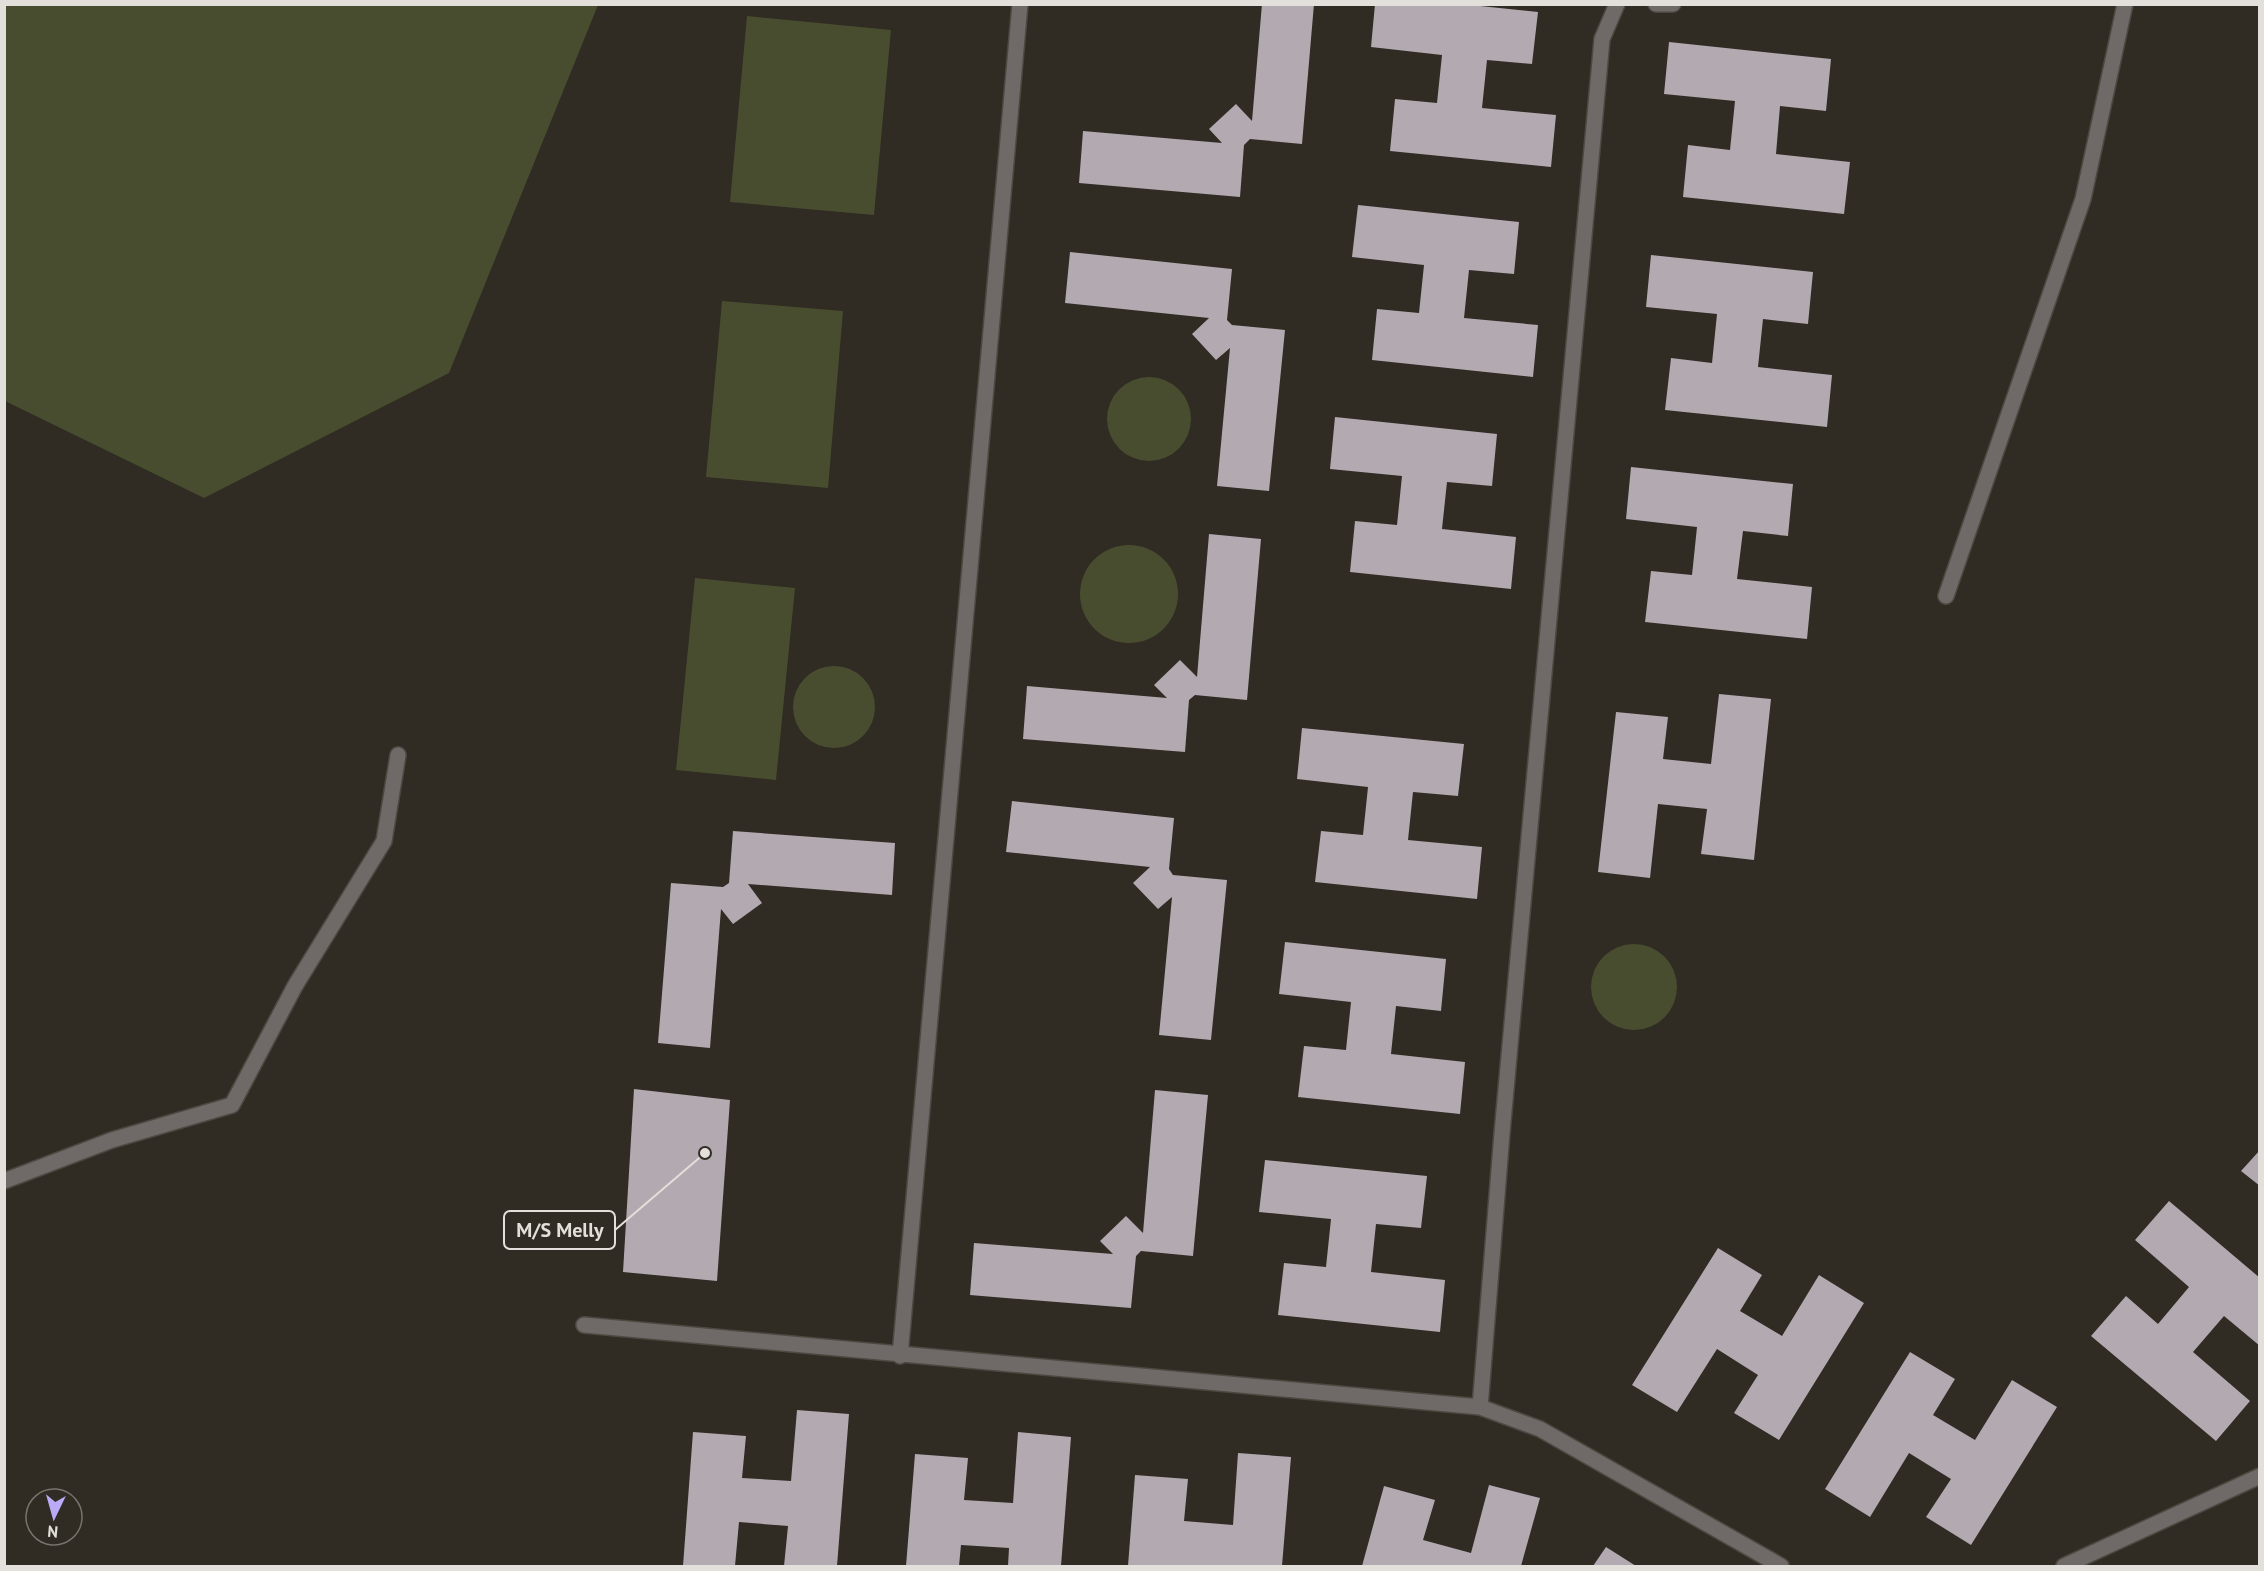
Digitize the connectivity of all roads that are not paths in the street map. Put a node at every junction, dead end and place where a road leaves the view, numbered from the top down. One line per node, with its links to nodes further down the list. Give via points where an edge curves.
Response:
1 (1020, 4): 10 (street)
2 (1617, 4): 11 (street, via 1602,39)
3 (1656, 4): 4 (street)
4 (1673, 4)
5 (2125, 4): 6 (street, via 2083,199)
6 (1946, 597)
7 (398, 755): 8 (street, via 384,841 295,986 232,1105 112,1140)
8 (4, 1181)
9 (584, 1325): 10 (street)
10 (900, 1356): 11 (street)
11 (1480, 1407): 13 (street, via 1540,1429)
12 (2259, 1476): 14 (street)
13 (1781, 1566)
14 (2064, 1566)

